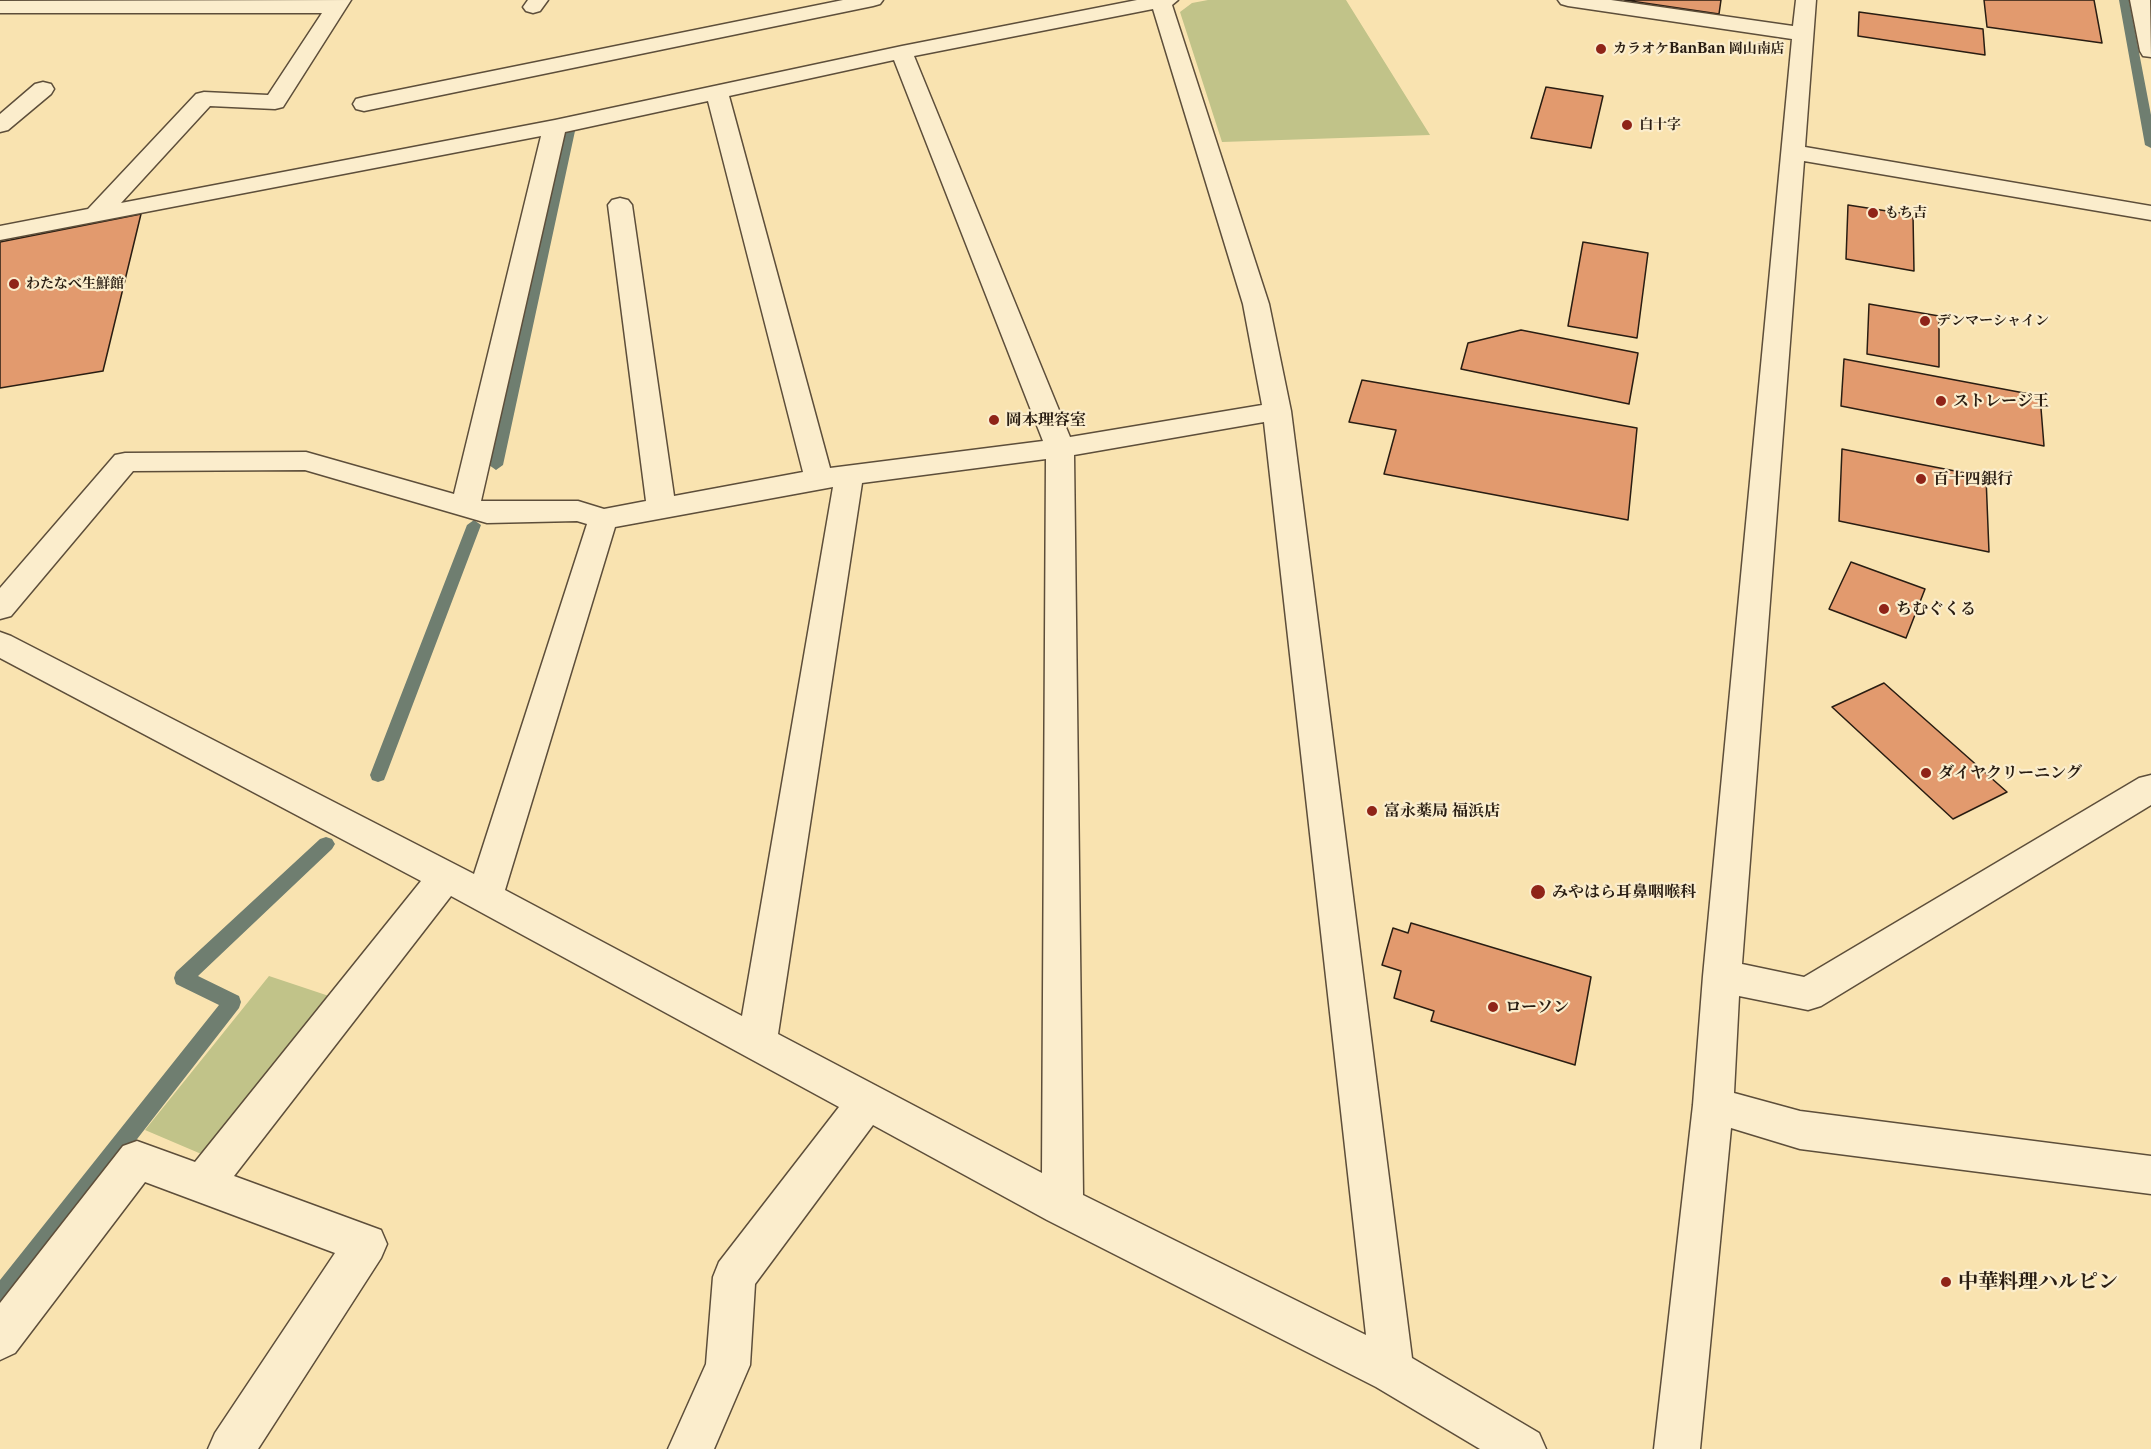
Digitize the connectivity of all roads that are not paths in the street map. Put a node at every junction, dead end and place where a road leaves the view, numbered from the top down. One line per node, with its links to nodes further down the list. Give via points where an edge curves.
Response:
1 (873, 0): 13 (street)
2 (1163, 0): 10 (street); 21 (street, via 1256,304)
3 (1568, 0): 8 (street)
4 (1806, 0): 8 (street)
5 (2144, 2): 9 (street)
6 (339, 4): 7 (street); 19 (street, via 275,102 204,99)
7 (0, 7)
8 (1803, 34): 16 (street)
9 (2151, 51)
10 (902, 52): 12 (street); 22 (street)
11 (43, 89): 14 (street)
12 (717, 92): 15 (street); 23 (street)
13 (364, 104)
14 (0, 125)
15 (555, 127): 19 (street); 24 (street)
16 (1792, 152): 18 (street); 32 (street)
17 (620, 205): 25 (street)
18 (2151, 213)
19 (96, 215): 20 (street)
20 (0, 233)
21 (1277, 411): 22 (street); 40 (street)
22 (1060, 448): 23 (street); 38 (street)
23 (834, 477): 25 (street); 33 (street)
24 (465, 507): 26 (street, via 487,513 578,511); 27 (street, via 306,461 125,462)
25 (661, 508): 26 (street)
26 (603, 519): 31 (street)
27 (0, 608)
28 (0, 644): 30 (street)
29 (2151, 788): 32 (street, via 1808,994)
30 (446, 876): 31 (street); 37 (street)
31 (485, 897): 33 (street)
32 (1722, 976): 35 (street)
33 (757, 1043): 34 (street)
34 (867, 1101): 38 (street); 42 (street, via 734,1277 728,1365)
35 (1713, 1105): 36 (street, via 1800,1130); 44 (street)
36 (2151, 1175)
37 (203, 1184): 39 (street, via 137,1160); 41 (street, via 366,1244)
38 (1062, 1206): 40 (street)
39 (0, 1338)
40 (1392, 1371): 43 (street)
41 (231, 1449)
42 (691, 1449)
43 (1523, 1449)
44 (1677, 1449)

